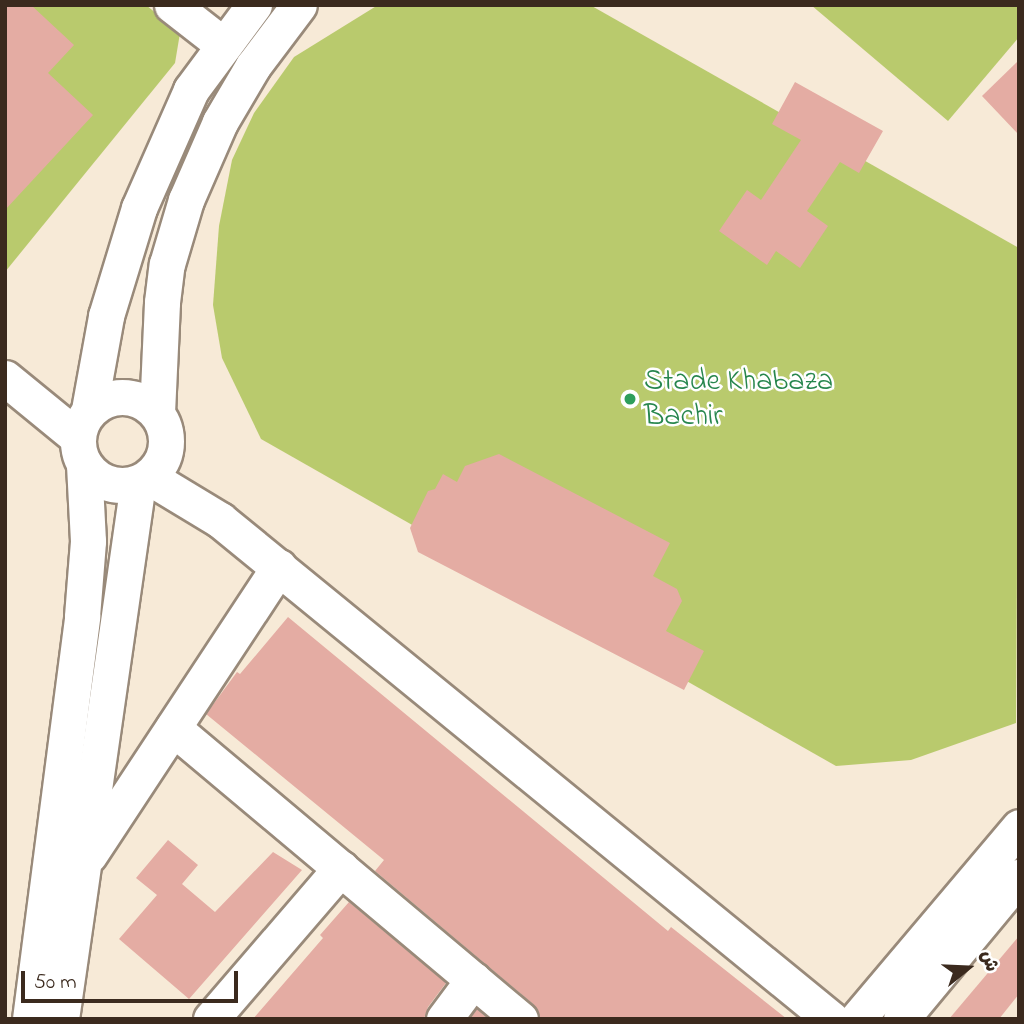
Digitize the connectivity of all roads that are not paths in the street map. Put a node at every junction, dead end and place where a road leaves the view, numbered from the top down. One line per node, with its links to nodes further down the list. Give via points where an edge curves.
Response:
1 (172, 5): 4 (street)
2 (254, 5): 4 (street)
3 (299, 5): 6 (street, via 253,66 220,122 186,200 167,264 162,302)
4 (222, 44): 7 (street, via 191,90 139,208 106,316)
5 (5, 378): 7 (street)
6 (162, 427): 7 (street, via 146,403 116,396 101,401); 8 (street, via 162,461); 9 (street)
7 (83, 437): 8 (street, via 92,474 114,485); 17 (street, via 88,541 82,616)
8 (144, 480): 9 (street); 13 (street)
9 (220, 520): 10 (street)
10 (279, 567): 11 (street); 22 (street)
11 (173, 728): 13 (street); 14 (street)
12 (1019, 827): 23 (street)
13 (83, 864): 18 (street)
14 (341, 868): 16 (street); 19 (street)
15 (1019, 877): 24 (street)
16 (474, 980): 20 (street); 21 (street)
17 (30, 1019)
18 (61, 1019)
19 (211, 1019)
20 (444, 1019)
21 (520, 1019)
22 (831, 1019)
23 (857, 1019)
24 (901, 1019)

